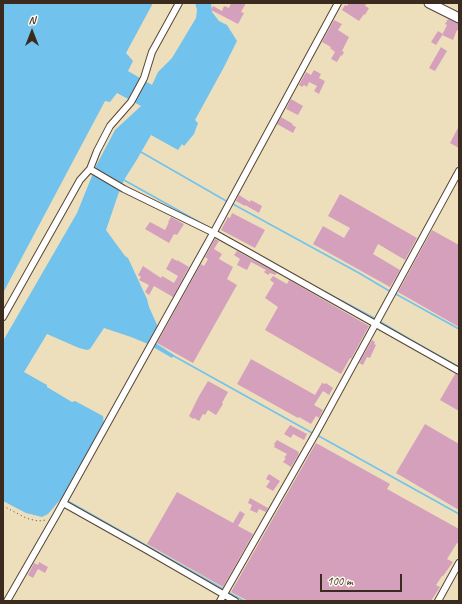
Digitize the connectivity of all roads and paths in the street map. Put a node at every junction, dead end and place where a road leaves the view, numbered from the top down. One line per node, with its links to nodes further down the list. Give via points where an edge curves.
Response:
1 (179, 3): 5 (street, via 152,52 144,78 131,102 110,126)
2 (338, 3): 7 (street)
3 (429, 3): 4 (main road)
4 (459, 18)
5 (90, 169): 7 (street, via 124,189); 8 (street, via 80,180)
6 (459, 171): 9 (street)
7 (215, 231): 9 (street); 11 (street)
8 (3, 317)
9 (377, 321): 10 (street); 15 (street)
10 (459, 371)
11 (64, 500): 13 (street); 15 (street, via 145,549)
12 (3, 506): 13 (path, via 38,521 50,519)
13 (57, 514): 16 (street)
14 (459, 563): 19 (street)
15 (225, 592): 17 (street); 18 (street)
16 (7, 601)
17 (220, 601)
18 (235, 601)
19 (438, 601)

